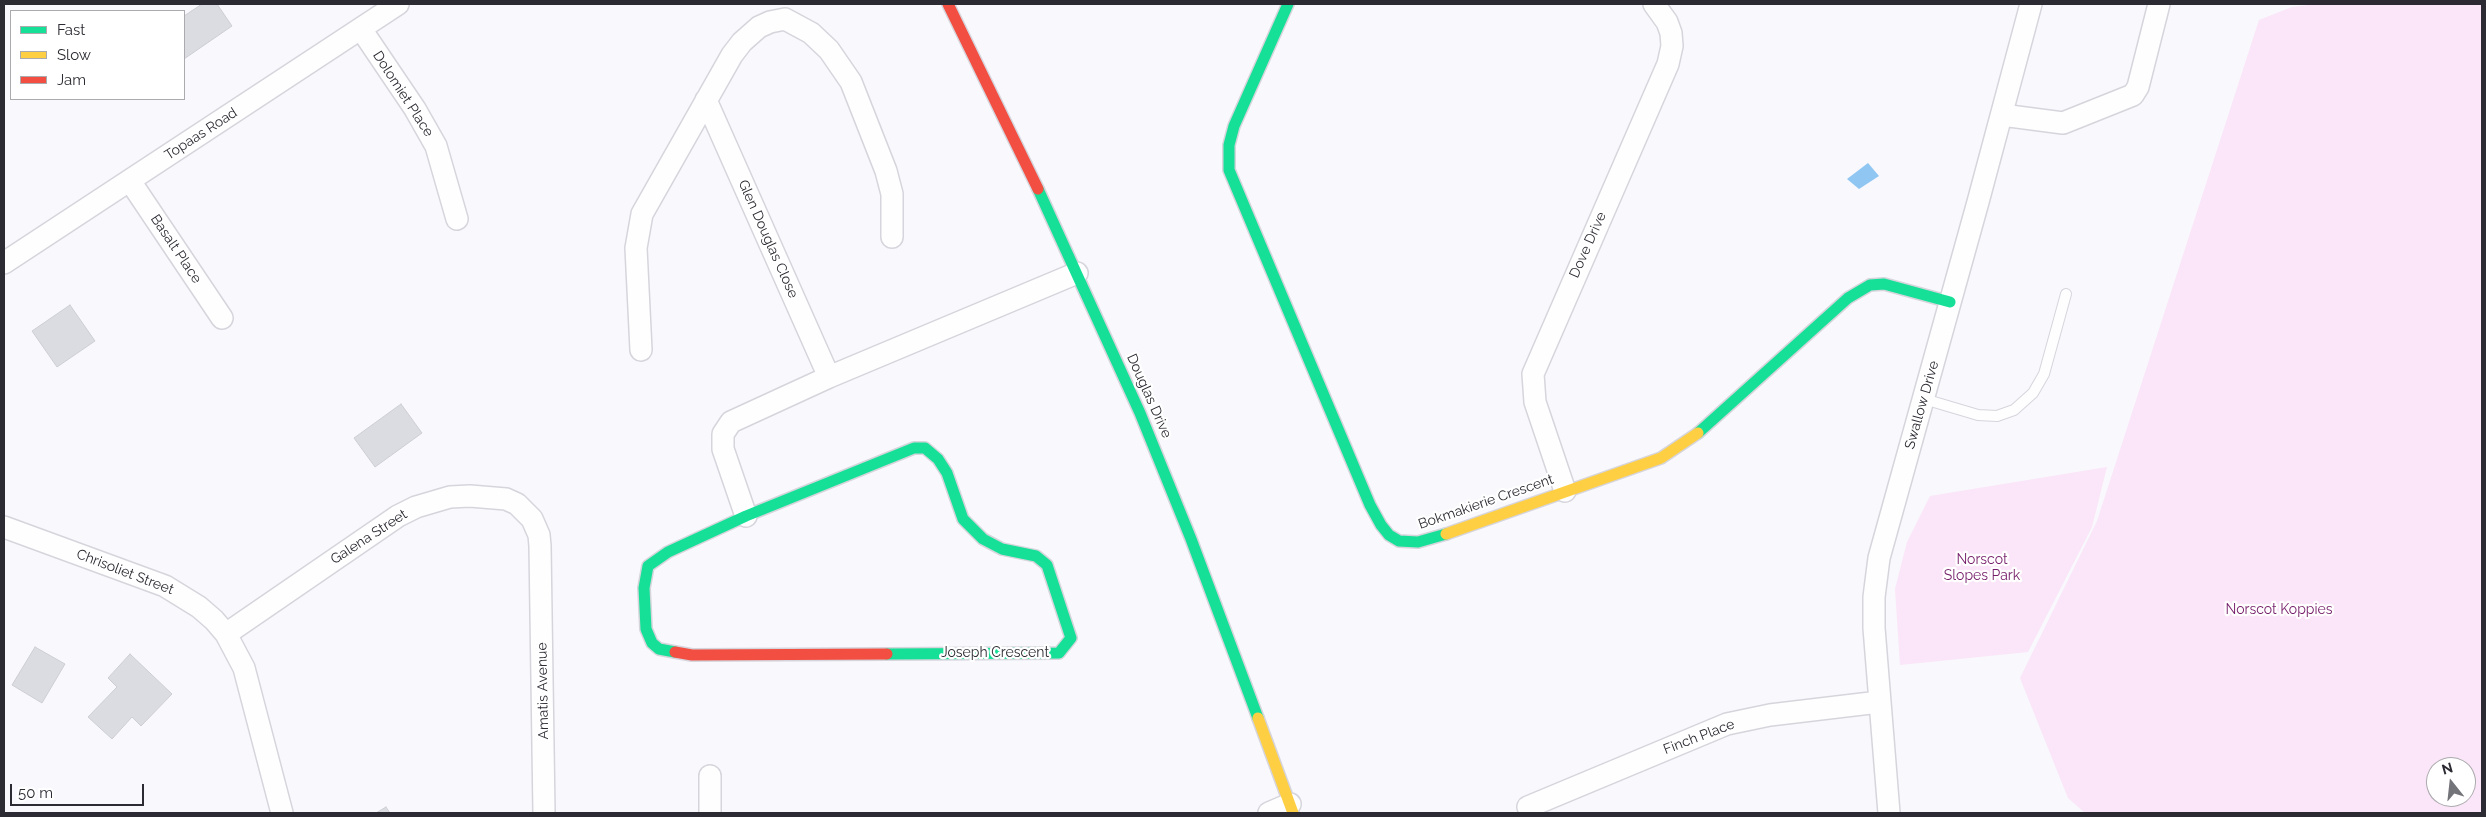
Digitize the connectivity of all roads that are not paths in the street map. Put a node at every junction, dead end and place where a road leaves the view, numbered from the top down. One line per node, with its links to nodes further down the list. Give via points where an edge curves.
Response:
1 (398, 4): 7 (street, Topaas Road)
2 (948, 4): 14 (street, Douglas Drive)
3 (1288, 4): 21 (street, Bokmakierie Crescent, via 1234,126 1229,145 1229,170 1381,525 1399,541 1418,542)
4 (1654, 4): 21 (street, Dove Drive, via 1671,33 1668,64 1533,374 1535,402)
5 (2030, 4): 9 (street, Swallow Drive)
6 (2159, 4): 9 (street, via 2138,87 2133,95 2063,124)
7 (361, 29): 10 (street, Topaas Road); 11 (street, Dolomiet Place, via 436,146)
8 (706, 100): 12 (street, via 732,55 759,27 785,19 811,34 828,50 851,82 870,126 892,194); 18 (street, via 639,223 636,266); 19 (street, Glen Douglas Close)
9 (2002, 114): 16 (street, Swallow Drive)
10 (130, 181): 13 (street, Topaas Road); 17 (street, Basalt Place)
11 (457, 219)
12 (892, 237)
13 (4, 263)
14 (1077, 273): 19 (street); 29 (street, Douglas Drive, via 1170,485)
15 (2066, 294): 20 (lane, via 2044,374 2033,393 2014,410 1997,416 1978,415)
16 (1950, 302): 20 (street, Swallow Drive); 21 (street, Bokmakierie Crescent, via 1884,284 1863,288 1685,444 1640,467)
17 (222, 318)
18 (641, 350)
19 (830, 377): 22 (street, via 731,422 726,428 723,449)
20 (1924, 399): 26 (street, Swallow Drive, via 1876,577 1874,628)
21 (1565, 491)
22 (746, 516): 22 (street, Joseph Crescent, via 904,450 926,448 947,472 968,525 989,543 1036,556 1047,565 1070,632 1068,645 1059,653 692,655 659,650 646,628 644,588 648,566 668,552)
23 (4, 527): 25 (street, Chrisoliet Street, via 164,586 199,606)
24 (541, 570): 25 (street, Galena Street, via 536,527 517,504 484,496 425,503 398,516); 31 (street, Amatis Avenue)
25 (226, 634): 30 (street, Chrisoliet Street, via 249,684)
26 (1879, 702): 28 (street, Finch Place, via 1728,724); 34 (street, Swallow Drive)
27 (710, 776): 32 (street)
28 (1528, 807)
29 (1292, 809): 33 (street)
30 (282, 813)
31 (544, 813)
32 (710, 813)
33 (1269, 813)
34 (1889, 813)

